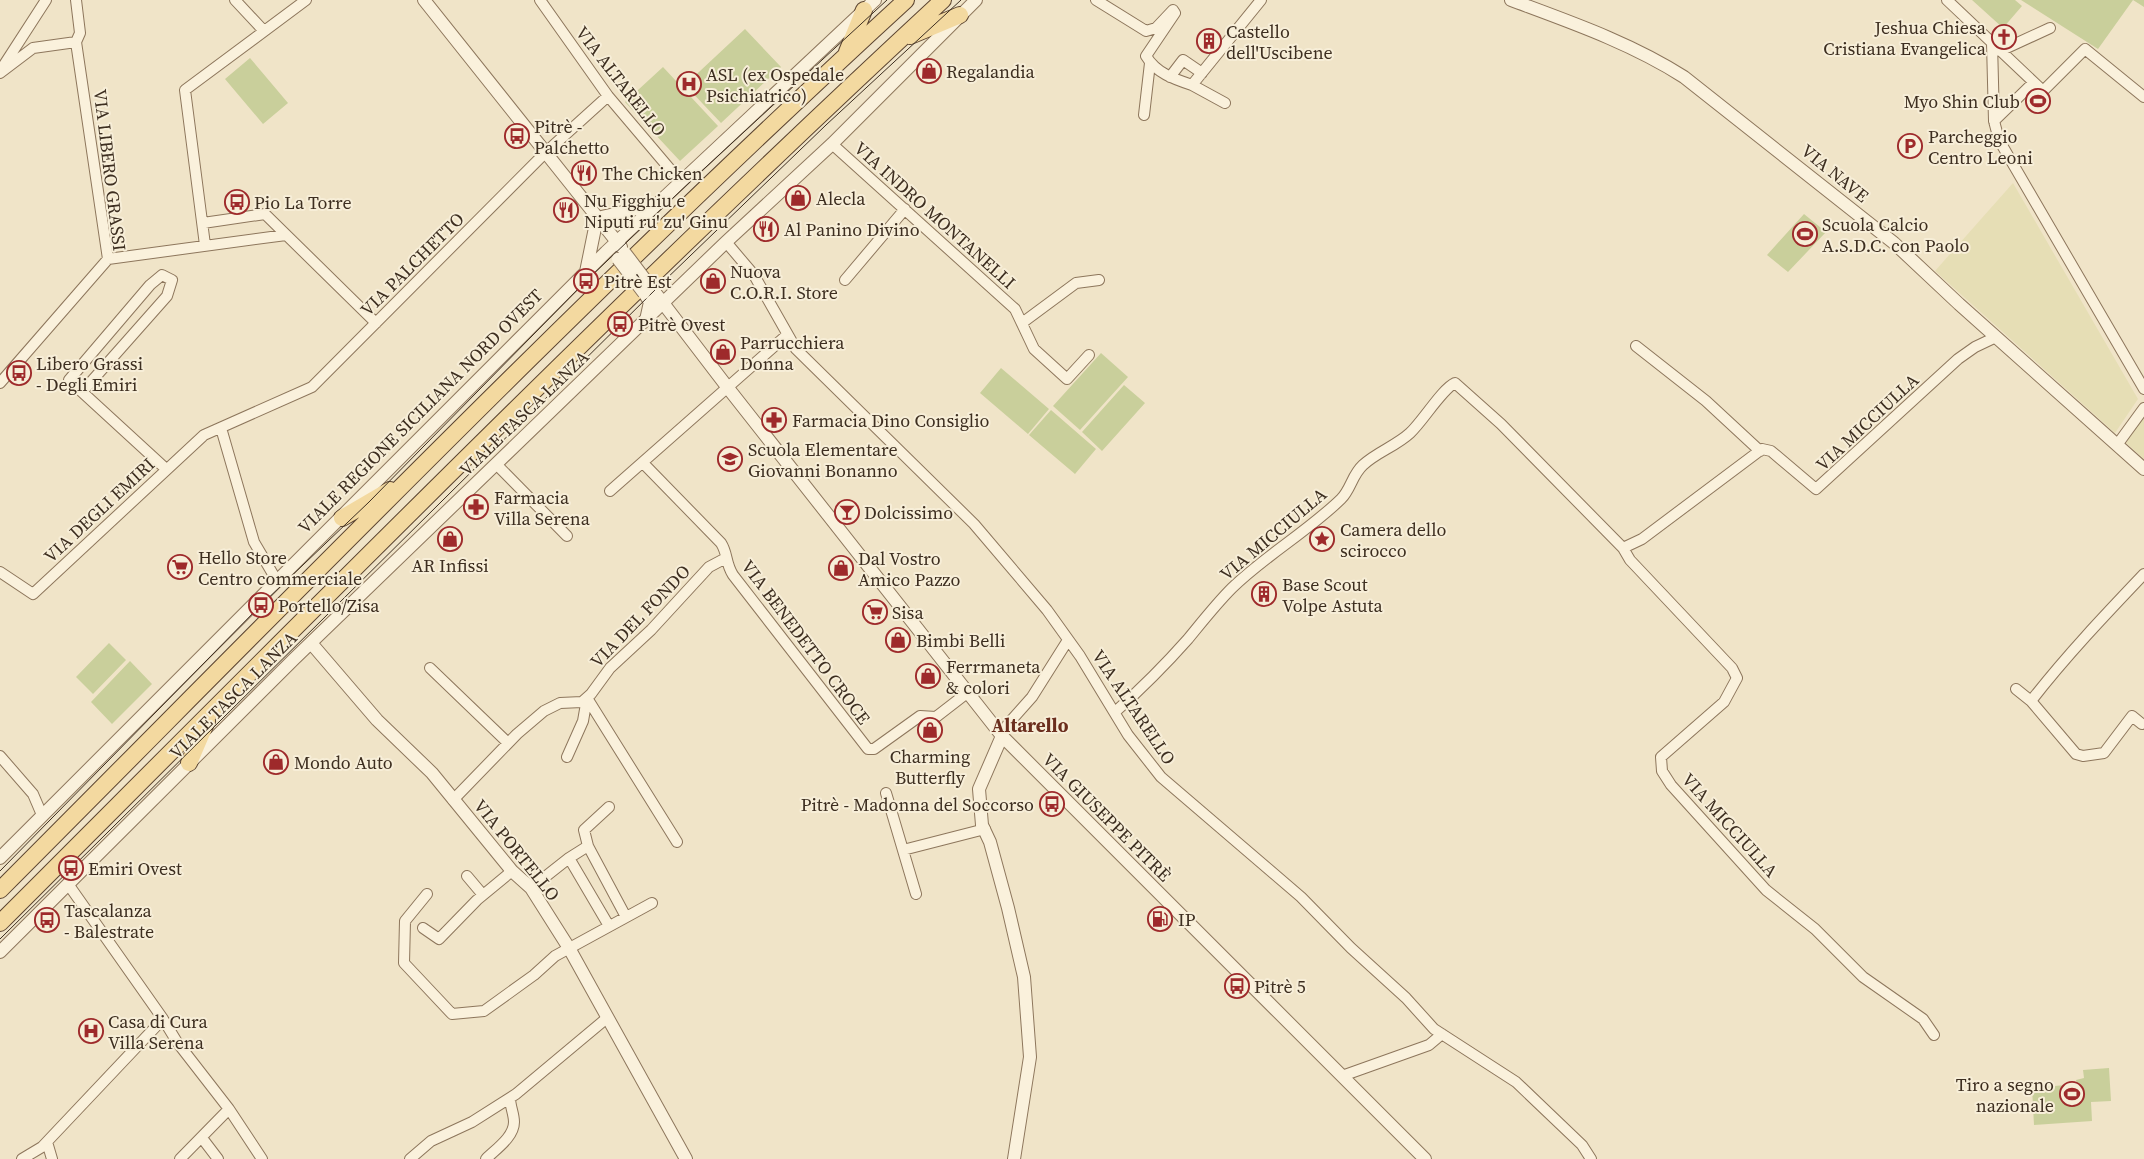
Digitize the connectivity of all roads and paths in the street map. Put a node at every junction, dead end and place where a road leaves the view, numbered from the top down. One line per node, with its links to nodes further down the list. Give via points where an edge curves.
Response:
1 (46, 0): 18 (street)
2 (76, 0): 20 (street, VIA LIBERO GRASSI, via 80,33)
3 (235, 0): 17 (street)
4 (306, 0): 17 (street)
5 (424, 0): 37 (street, VIA GIUSEPPE PITRÈ)
6 (540, 0): 31 (street, VIA ALTARELLO)
7 (906, 0): 24 (main road)
8 (943, 0): 19 (main road)
9 (976, 0): 15 (street)
10 (1096, 0): 25 (street, via 1146,31 1156,28 1173,10 1175,12 1146,56)
11 (1261, 0): 27 (street)
12 (1511, 0): 59 (street, VIA NAVE, via 1601,34 1684,77 1887,237)
13 (1947, 0): 21 (street)
14 (870, 5): 24 (main road); 38 (street, VIALE REGIONE SICILIANA NORD OVEST)
15 (960, 15): 19 (main road); 36 (street)
16 (2050, 28): 23 (street)
17 (264, 31): 42 (street, via 185,90)
18 (21, 36): 22 (street); 26 (street)
19 (899, 40): 90 (main road, via 636,290)
20 (76, 42): 22 (street); 49 (street, VIA LIBERO GRASSI)
21 (1992, 43): 23 (street); 35 (street)
22 (33, 48): 26 (street)
23 (2000, 51): 29 (street)
24 (844, 56): 74 (main road, via 714,179)
25 (1150, 63): 28 (street); 34 (street)
26 (0, 72)
27 (1202, 73): 28 (street, via 1183,60); 30 (street)
28 (1170, 77): 30 (street)
29 (2033, 83): 32 (street, via 2043,91 2085,49); 35 (street)
30 (1192, 85): 33 (street)
31 (608, 96): 37 (street, VIA PALCHETTO); 38 (street, VIA ALTARELLO)
32 (2144, 97)
33 (1225, 103)
34 (1144, 115)
35 (1994, 121): 64 (street, via 1999,140)
36 (832, 144): 40 (street, VIA INDRO MONTANELLI); 45 (street)
37 (545, 153): 41 (street, VIA GIUSEPPE PITRÈ); 56 (street, VIA PALCHETTO)
38 (680, 181): 39 (street, VIALE REGIONE SICILIANA NORD OVEST)
39 (654, 205): 41 (street); 44 (street, VIALE REGIONE SICILIANA NORD OVEST)
40 (905, 210): 51 (street); 57 (street, VIA INDRO MONTANELLI, via 1015,309)
41 (597, 218): 44 (street, VIA GIUSEPPE PITRÈ); 50 (street)
42 (203, 224): 43 (street, via 265,214); 46 (street)
43 (286, 234): 46 (street); 56 (street)
44 (616, 242): 47 (street, VIALE REGIONE SICILIANA NORD OVEST); 48 (street, VIA GIUSEPPE PITRÈ)
45 (726, 242): 54 (street); 58 (street, VIA ALTARELLO, via 754,275)
46 (205, 245): 49 (street)
47 (606, 252): 48 (street, VIA GIUSEPPE PITRÈ); 50 (street, VIALE REGIONE SICILIANA NORD OVEST)
48 (622, 256): 53 (street, VIA GIUSEPPE PITRÈ, bridge)
49 (108, 259): 62 (street, VIA LIBERO GRASSI)
50 (586, 272): 76 (street, VIALE REGIONE SICILIANA NORD OVEST)
51 (845, 280)
52 (1099, 280): 57 (street, via 1076,282)
53 (647, 289): 54 (street, VIA GIUSEPPE PITRÈ); 55 (street, via 650,302)
54 (663, 303): 55 (street); 63 (street, VIA GIUSEPPE PITRÈ)
55 (646, 320): 71 (street, VIALE TASCA LANZA)
56 (376, 323): 67 (street, VIA PALCHETTO, via 312,388)
57 (1022, 323): 61 (street, VIA INDRO MONTANELLI, via 1034,349 1067,379)
58 (787, 335): 63 (street); 83 (street, VIA ALTARELLO, via 828,382 974,524 1047,610)
59 (1996, 337): 68 (street, VIA NAVE); 69 (street, VIA MICCIULLA, via 1958,359 1816,488 1771,451)
60 (1636, 346): 69 (street, VIA MICCIULLA, via 1706,401)
61 (1089, 354)
62 (0, 383)
63 (728, 388): 70 (street); 87 (street, VIA GIUSEPPE PITRÈ)
64 (2144, 389)
65 (82, 392): 65 (street, via 69,380 150,285 162,275 172,280 167,296); 72 (street)
66 (2144, 408): 68 (street)
67 (220, 428): 72 (street, VIA DEGLI EMIRI, via 204,435); 82 (street, via 254,542)
68 (2118, 445): 73 (street, VIA NAVE)
69 (1760, 451): 78 (street, via 1642,539)
70 (642, 463): 75 (street); 79 (street, VIA BENEDETTO CROCE, via 721,543)
71 (496, 464): 77 (street); 84 (street, VIALE TASCA LANZA)
72 (166, 469): 80 (street, VIA DEGLI EMIRI, via 33,594)
73 (2144, 469)
74 (408, 481): 76 (main road); 112 (main road)
75 (610, 490)
76 (342, 518): 82 (street, VIALE REGIONE SICILIANA NORD OVEST)
77 (566, 536)
78 (1623, 548): 91 (street, VIA MICCIULLA, via 1456,383 1449,386 1408,434 1363,465 1342,498 1303,533 1272,553 1232,587 1165,665); 126 (street, VIA MICCIULLA, via 1630,560 1732,668 1737,678 1724,702 1661,757 1662,771 1766,890 1815,928 1863,977 1923,1019)
79 (726, 558): 87 (street, VIA BENEDETTO CROCE, via 733,575 870,750 920,716 936,718); 88 (street, VIA DEL FONDO, via 709,567 651,630 620,658)
80 (0, 572)
81 (2144, 574): 89 (street, via 2085,640 2068,654)
82 (277, 581): 101 (street, VIALE REGIONE SICILIANA NORD OVEST)
83 (1068, 640): 91 (street, VIA ALTARELLO); 93 (street, via 1032,697 1008,724)
84 (312, 642): 97 (street, VIALE TASCA LANZA); 99 (street, VIA PORTELLO, via 378,720 432,773)
85 (430, 668): 94 (street)
86 (2016, 689): 89 (street)
87 (967, 693): 93 (street, VIA GIUSEPPE PITRÈ)
88 (585, 700): 94 (street, via 560,702 544,711); 96 (street, via 586,711); 103 (street)
89 (2031, 701): 92 (street, via 2076,754 2083,756 2104,752 2132,716)
90 (211, 712): 97 (main road); 118 (main road)
91 (1115, 712): 125 (street, VIA ALTARELLO, via 1161,777 1300,897)
92 (2142, 724)
93 (1002, 736): 102 (street, via 979,790); 127 (street, VIA GIUSEPPE PITRÈ)
94 (508, 743): 99 (street)
95 (0, 756): 101 (street, via 33,794)
96 (567, 757)
97 (189, 763): 110 (street, VIALE TASCA LANZA)
98 (886, 793): 105 (street)
99 (454, 800): 108 (street, VIA PORTELLO)
100 (609, 807): 104 (street, via 584,830)
101 (42, 816): 106 (street, VIALE REGIONE SICILIANA NORD OVEST)
102 (985, 829): 105 (street); 140 (street, via 1024,977 1030,1057)
103 (677, 842)
104 (588, 846): 107 (street); 117 (street)
105 (903, 850): 114 (street)
106 (0, 858)
107 (569, 858): 111 (street); 119 (street)
108 (509, 873): 111 (street, VIA PORTELLO); 115 (street)
109 (467, 876): 115 (street)
110 (68, 884): 122 (street, VIALE TASCA LANZA); 124 (street)
111 (531, 888): 121 (street, VIA PORTELLO)
112 (0, 890)
113 (427, 894): 121 (street, via 405,921 404,963 452,1014 484,1011)
114 (916, 894)
115 (483, 895): 120 (street, via 439,939)
116 (652, 903): 117 (street)
117 (626, 917): 119 (street)
118 (0, 923)
119 (609, 926): 121 (street)
120 (423, 928)
121 (569, 948): 123 (street, VIA PORTELLO)
122 (0, 952)
123 (607, 1018): 128 (street); 139 (street, VIA PORTELLO)
124 (164, 1020): 129 (street); 131 (street)
125 (1442, 1034): 127 (street, via 1429,1045); 142 (street, VIA ALTARELLO, via 1516,1082 1582,1145)
126 (1934, 1035)
127 (1342, 1076): 141 (street, VIA GIUSEPPE PITRÈ)
128 (510, 1098): 137 (street, via 472,1122 432,1141); 138 (street, via 510,1110 515,1119 514,1132)
129 (229, 1109): 130 (street); 136 (street)
130 (202, 1138): 134 (street); 135 (street)
131 (47, 1142): 132 (street); 133 (street)
132 (22, 1159)
133 (52, 1159)
134 (180, 1159)
135 (218, 1159)
136 (262, 1159)
137 (410, 1159)
138 (486, 1159)
139 (686, 1159)
140 (1014, 1159)
141 (1425, 1159)
142 (1591, 1159)

